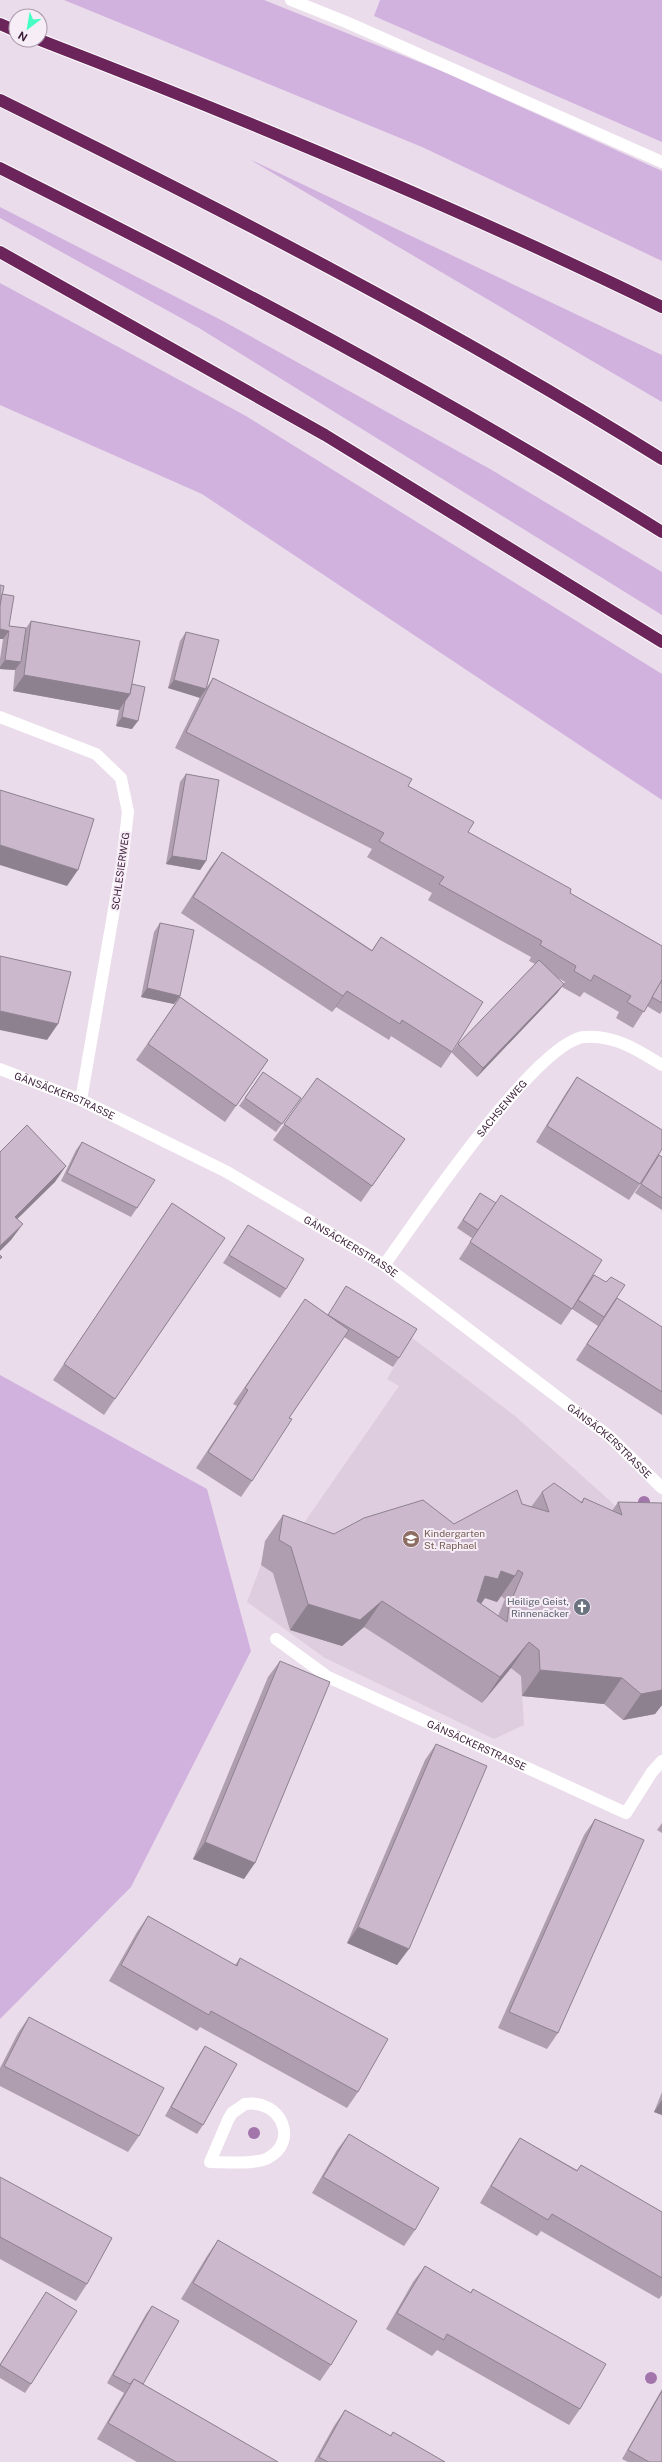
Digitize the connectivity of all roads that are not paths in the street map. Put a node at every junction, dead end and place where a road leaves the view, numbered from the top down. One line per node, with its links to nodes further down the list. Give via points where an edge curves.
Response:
1 (291, 0): 4 (street)
2 (48, 43): 7 (highway, via 347,163)
3 (0, 100): 8 (highway, via 208,203 373,292 566,400)
4 (662, 162)
5 (0, 168): 9 (highway, via 248,293 401,377 550,463)
6 (0, 252): 10 (highway, via 325,435)
7 (662, 307)
8 (662, 459)
9 (662, 532)
10 (662, 642)
11 (0, 717): 14 (street, SCHLESIERWEG, via 96,754 121,778 128,812 122,863)
12 (662, 1065): 15 (street, SACHSENWEG, via 608,1037 582,1037 556,1052 534,1070 494,1116)
13 (0, 1069): 14 (street, GÄNSÄCKERSTRASSE)
14 (81, 1100): 15 (street, GÄNSÄCKERSTRASSE, via 227,1172)
15 (384, 1265): 16 (street, GÄNSÄCKERSTRASSE, via 610,1437)
16 (662, 1488)
17 (276, 1639): 18 (street, GÄNSÄCKERSTRASSE, via 328,1677 626,1813)
18 (662, 1761)
19 (279, 2148): 19 (street, via 283,2132 275,2111 261,2104 245,2104 232,2113 210,2162 260,2161 274,2154)

